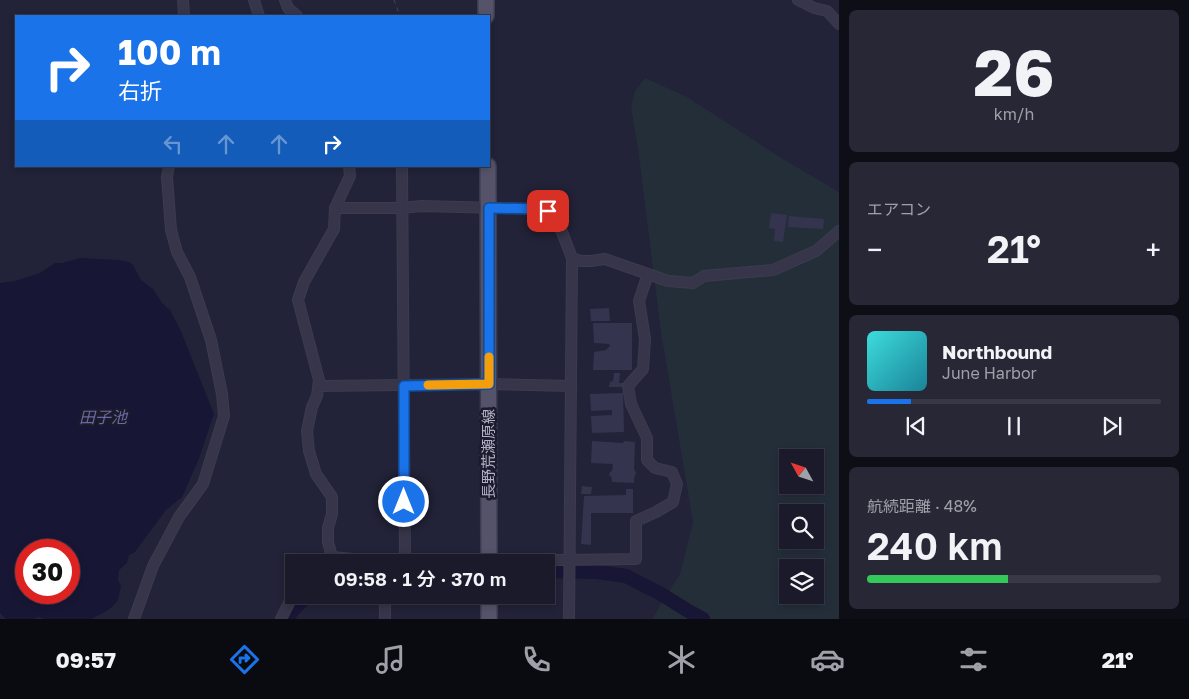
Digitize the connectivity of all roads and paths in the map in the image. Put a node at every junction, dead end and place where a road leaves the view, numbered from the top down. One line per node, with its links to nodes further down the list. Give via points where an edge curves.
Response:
1 (182, 0): 7 (street)
2 (254, 0): 8 (street)
3 (285, 0): 9 (street)
4 (394, 0): 10 (path)
5 (486, 0): 11 (main road)
6 (798, 0): 12 (street, via 827,11)
7 (184, 15)
8 (259, 15)
9 (294, 15)
10 (400, 15)
11 (486, 15)
12 (839, 24)
13 (169, 167): 35 (street, via 171,230 211,340 224,416 203,484 179,517 153,566)
14 (349, 167): 17 (street, via 350,176)
15 (402, 167): 18 (street)
16 (488, 167): 19 (main road, 長野荒瀬原線)
17 (335, 208): 18 (street); 24 (street, via 334,229 304,282 298,300)
18 (402, 208): 19 (street); 25 (street)
19 (489, 208): 21 (street, via 548,211 562,232); 23 (main road, 長野荒瀬原線)
20 (839, 231): 22 (street, via 816,251 773,270 704,276 693,283 668,282)
21 (572, 258): 22 (street, via 581,261 605,259); 26 (street)
22 (648, 274): 31 (street, via 639,301 645,339 643,369 628,386 631,404 647,438 647,460 655,468 672,472 677,484 673,502 636,521 636,558)
23 (489, 384): 25 (street); 26 (street); 29 (main road, 長野荒瀬原線)
24 (319, 386): 25 (street); 27 (street, via 308,431 309,451 316,474 332,497)
25 (404, 386): 28 (street)
26 (571, 386): 31 (street)
27 (329, 554)
28 (404, 554)
29 (489, 554)
30 (555, 562): 31 (street)
31 (570, 562): 39 (street)
32 (288, 604): 36 (street)
33 (385, 604): 37 (street)
34 (489, 604): 38 (main road)
35 (134, 619)
36 (281, 619)
37 (384, 619)
38 (489, 619)
39 (568, 619)

